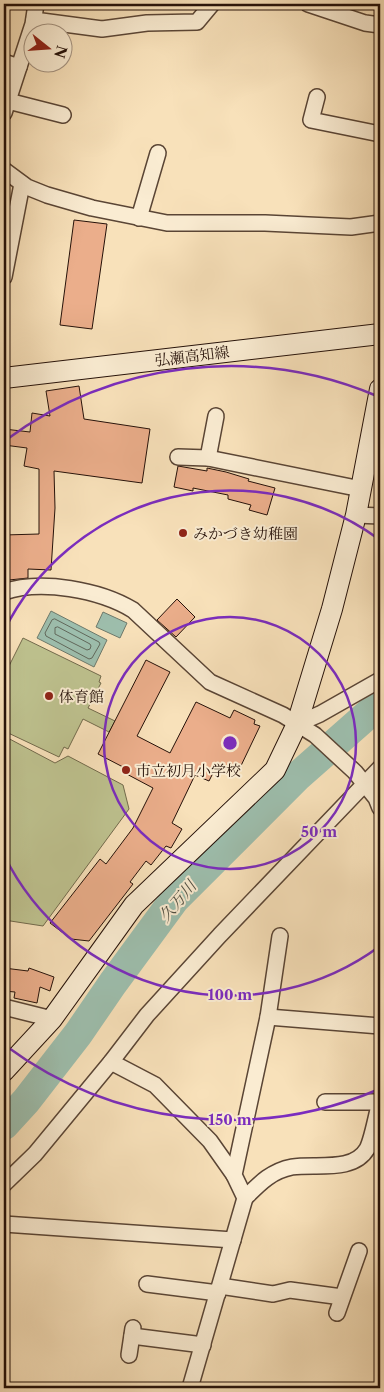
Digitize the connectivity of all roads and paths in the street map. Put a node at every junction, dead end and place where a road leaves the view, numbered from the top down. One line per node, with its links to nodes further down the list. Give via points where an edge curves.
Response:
1 (36, 4): 5 (street)
2 (212, 4): 5 (street, via 197,22 147,23 102,29)
3 (308, 4): 4 (street)
4 (344, 10): 6 (street)
5 (34, 20): 8 (street)
6 (375, 29)
7 (4, 62): 8 (street)
8 (19, 67): 10 (street)
9 (318, 97): 12 (street, via 311,120)
10 (6, 107): 11 (street)
11 (63, 115)
12 (380, 134)
13 (158, 153): 16 (street)
14 (4, 170): 15 (street)
15 (22, 184): 16 (street, via 70,202); 18 (street)
16 (139, 218): 17 (street, via 187,224 351,227)
17 (380, 224)
18 (4, 277)
19 (380, 334): 20 (street, 弘瀬高知線)
20 (4, 378)
21 (380, 389): 25 (street)
22 (216, 416): 24 (street)
23 (178, 456): 24 (street)
24 (208, 458): 25 (street)
25 (361, 489): 26 (street)
26 (356, 515): 27 (street); 30 (street)
27 (380, 516)
28 (4, 592): 30 (street, via 23,587 48,587 119,602 133,610 210,682)
29 (380, 680): 30 (street)
30 (297, 724): 32 (street, via 315,735); 37 (street, via 275,770 134,905)
31 (380, 768): 32 (street)
32 (360, 778): 33 (street); 39 (street, via 147,1015)
33 (380, 808)
34 (280, 936): 36 (street)
35 (4, 1007): 37 (street)
36 (268, 1017): 38 (street); 43 (street)
37 (52, 1019): 40 (street)
38 (380, 1026)
39 (111, 1062): 43 (street, via 155,1085 210,1142); 44 (street, via 35,1154)
40 (4, 1071)
41 (325, 1102): 42 (street)
42 (380, 1102): 45 (street, via 367,1149 356,1160 291,1167 267,1177)
43 (234, 1175): 45 (street)
44 (4, 1184)
45 (245, 1198): 47 (street)
46 (4, 1224): 47 (street)
47 (233, 1240): 50 (street)
48 (359, 1252): 51 (street)
49 (147, 1284): 50 (street)
50 (219, 1289): 51 (street, via 273,1294 290,1290); 53 (street)
51 (342, 1297): 52 (street)
52 (337, 1312)
53 (203, 1345): 54 (street, via 133,1331); 55 (street)
54 (129, 1355)
55 (190, 1388)

